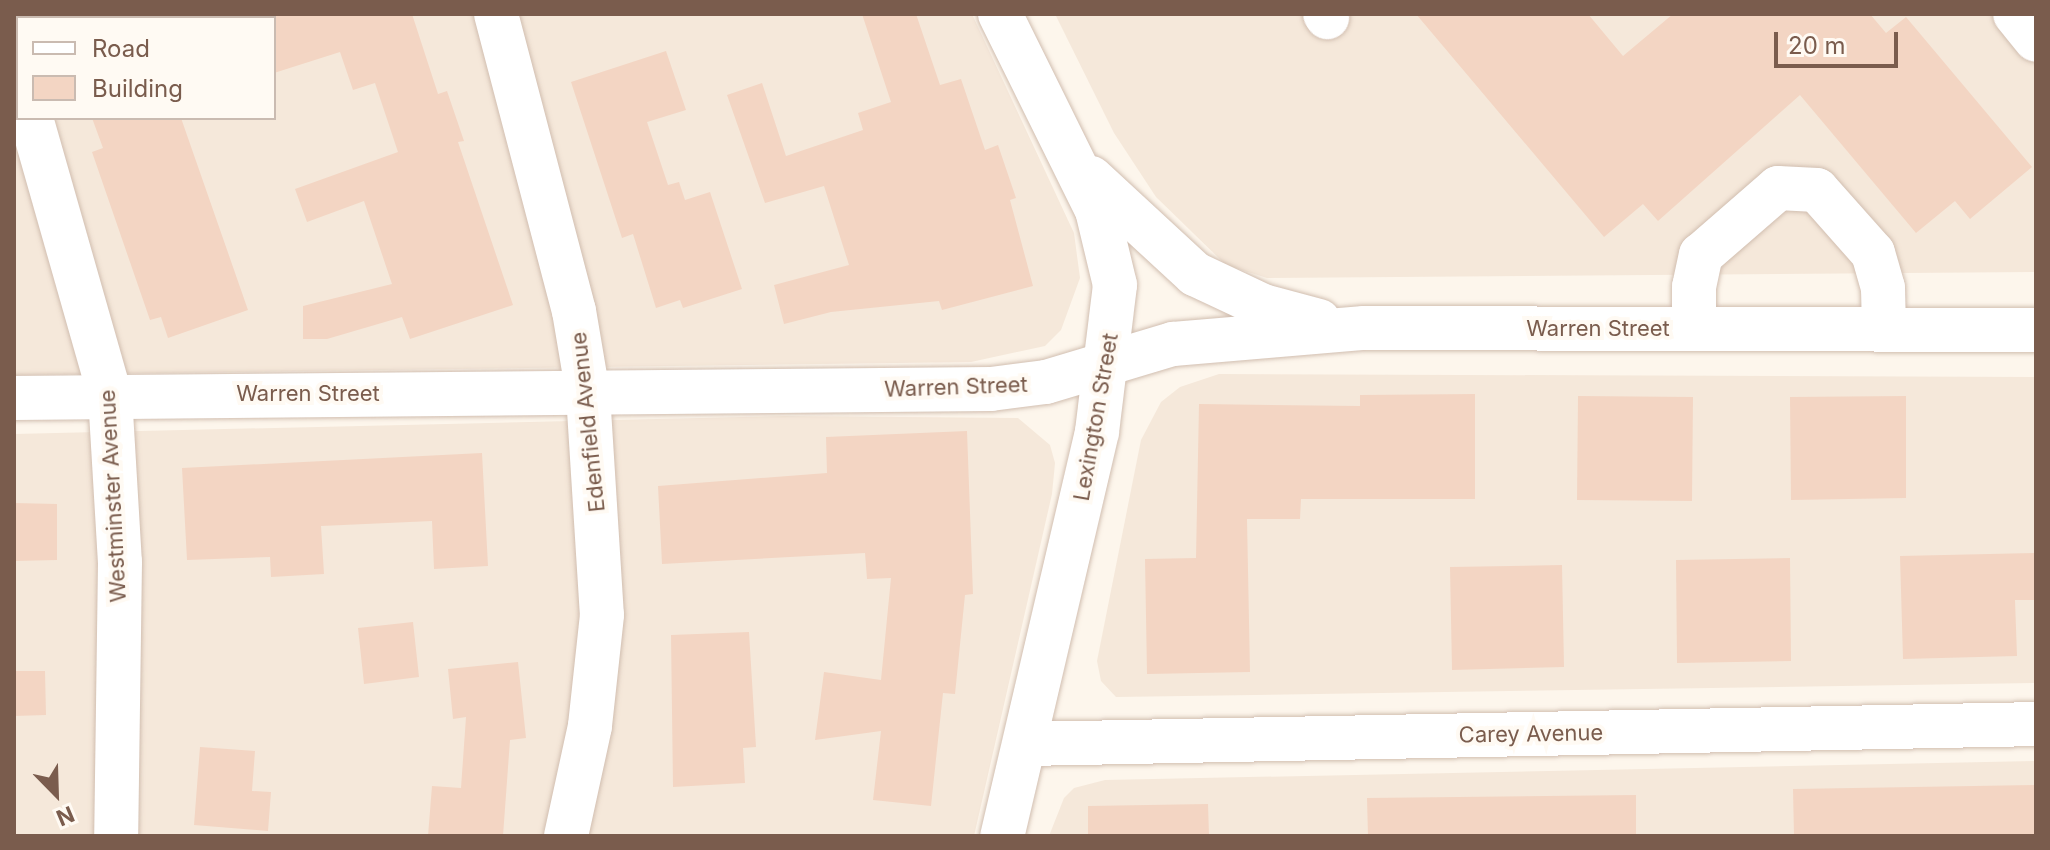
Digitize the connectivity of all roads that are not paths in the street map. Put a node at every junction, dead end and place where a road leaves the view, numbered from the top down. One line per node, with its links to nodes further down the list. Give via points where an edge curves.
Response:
1 (496, 14): 12 (street, Edenfield Avenue, via 574,311)
2 (1000, 14): 6 (street, Lexington Street)
3 (2015, 14): 4 (street)
4 (2036, 40)
5 (32, 120): 13 (street, Westminster Avenue)
6 (1076, 164): 7 (street, via 1179,264 1214,286 1263,306); 11 (street, Lexington Street, via 1114,266)
7 (1364, 328): 8 (street, Warren Street); 11 (street, Warren Street, via 1173,344)
8 (1694, 329): 9 (street, Warren Street); 9 (street, via 1701,255 1778,188 1817,190 1873,253 1883,288)
9 (1884, 330): 10 (street, Warren Street)
10 (2036, 330)
11 (1109, 360): 12 (street, Warren Street, via 1009,388); 16 (street, Lexington Street)
12 (588, 394): 13 (street, Warren Street); 18 (street, Edenfield Avenue, via 602,615 590,726)
13 (110, 395): 14 (street, Warren Street); 17 (street, Westminster Avenue, via 120,562)
14 (14, 398)
15 (2036, 724): 16 (street, Carey Avenue)
16 (1026, 744): 19 (street, Lexington Street)
17 (116, 836)
18 (566, 836)
19 (1002, 836)

